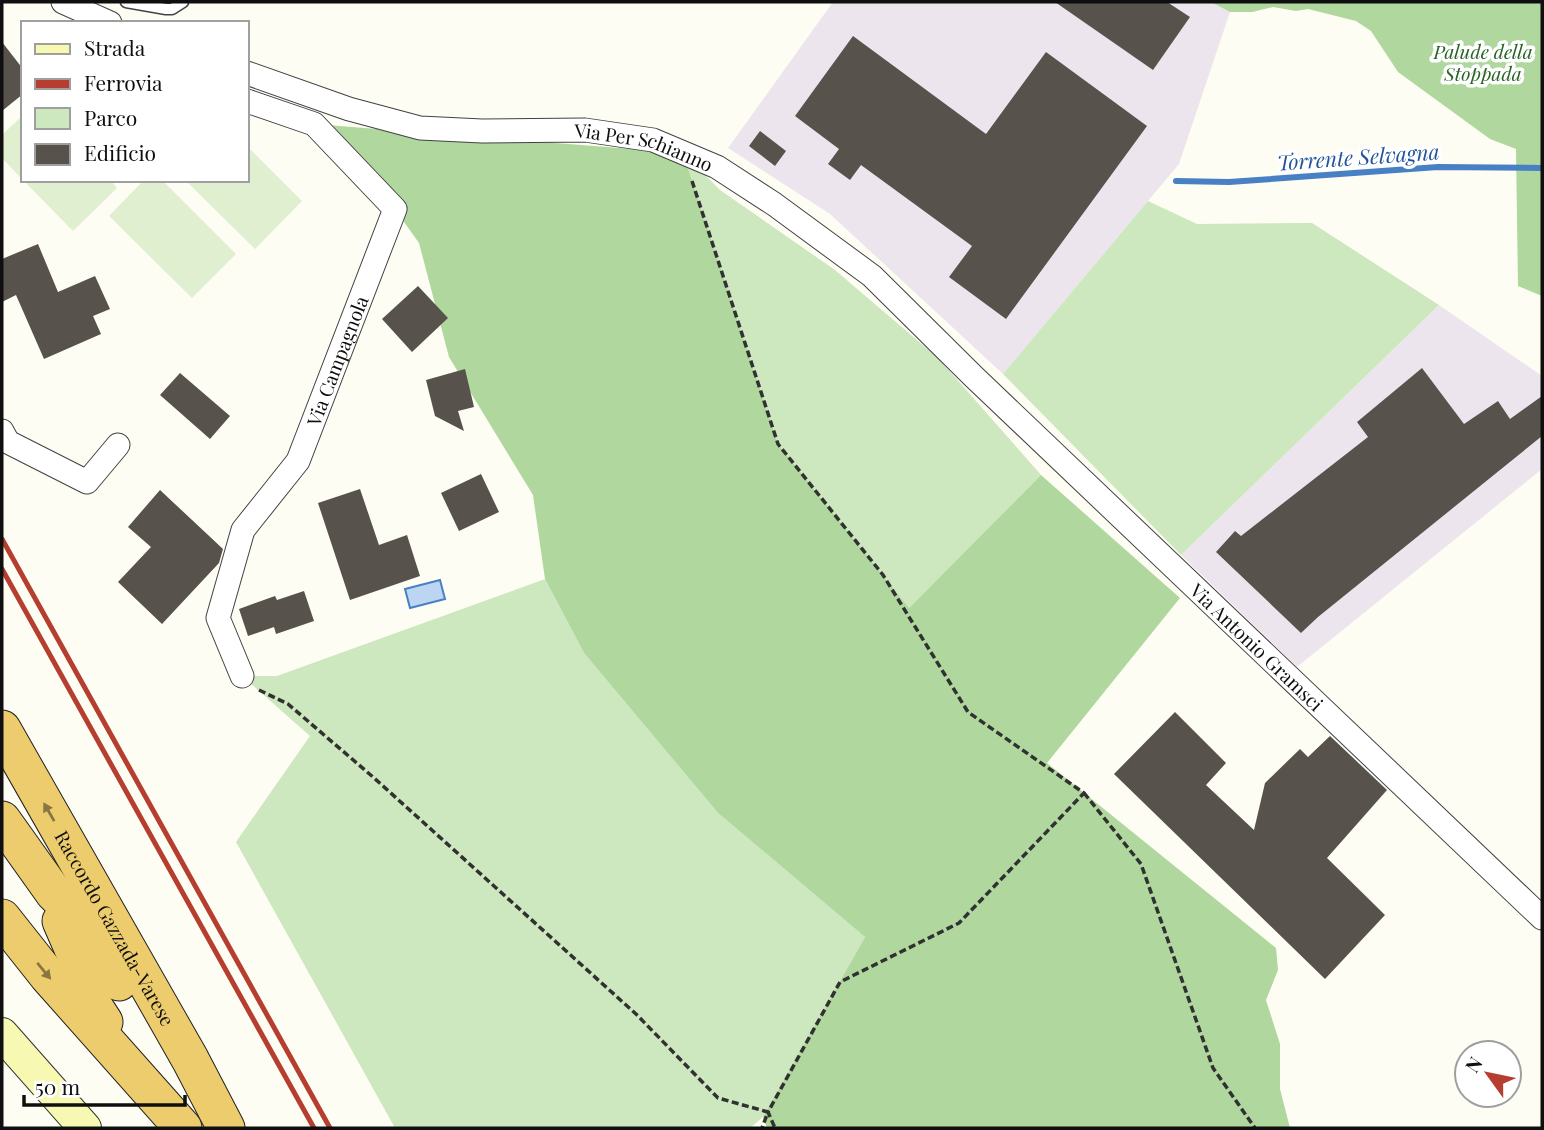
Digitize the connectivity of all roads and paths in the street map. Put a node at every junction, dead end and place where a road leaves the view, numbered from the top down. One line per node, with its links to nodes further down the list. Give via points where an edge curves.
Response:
1 (51, 2): 5 (street)
2 (63, 2): 6 (street)
3 (126, 2): 4 (lane, via 166,9)
4 (183, 2)
5 (80, 21)
6 (106, 21)
7 (248, 73): 9 (street, Via Per Schianno, via 420,128 585,130 653,140)
8 (248, 101): 13 (street, Via Campagnola, via 314,124 395,209 298,461 243,530 218,618)
9 (683, 153): 10 (street, Via Per Schianno, via 717,167 873,276); 15 (path, via 778,444 883,575 968,712)
10 (973, 376): 19 (street, Via Antonio Gramsci)
11 (2, 431): 12 (street, via 8,442 87,482)
12 (118, 445)
13 (250, 683): 21 (path, via 288,704 373,777 636,1014 718,1098)
14 (2, 729): 25 (highway, Raccordo Gazzada-Varese, one-way to 14)
15 (1084, 793): 21 (path, via 959,923 840,982); 28 (path, via 1142,864 1213,1068)
16 (2, 820): 17 (highway)
17 (54, 894): 24 (highway, via 55,907 100,1018); 25 (highway, via 87,932 183,1077)
18 (2, 918): 23 (highway, one-way to 23)
19 (1542, 918)
20 (2, 1034): 22 (main road)
21 (768, 1112): 26 (path); 27 (path)
22 (85, 1128)
23 (183, 1128)
24 (191, 1128)
25 (225, 1128)
26 (762, 1128)
27 (775, 1128)
28 (1255, 1128)

